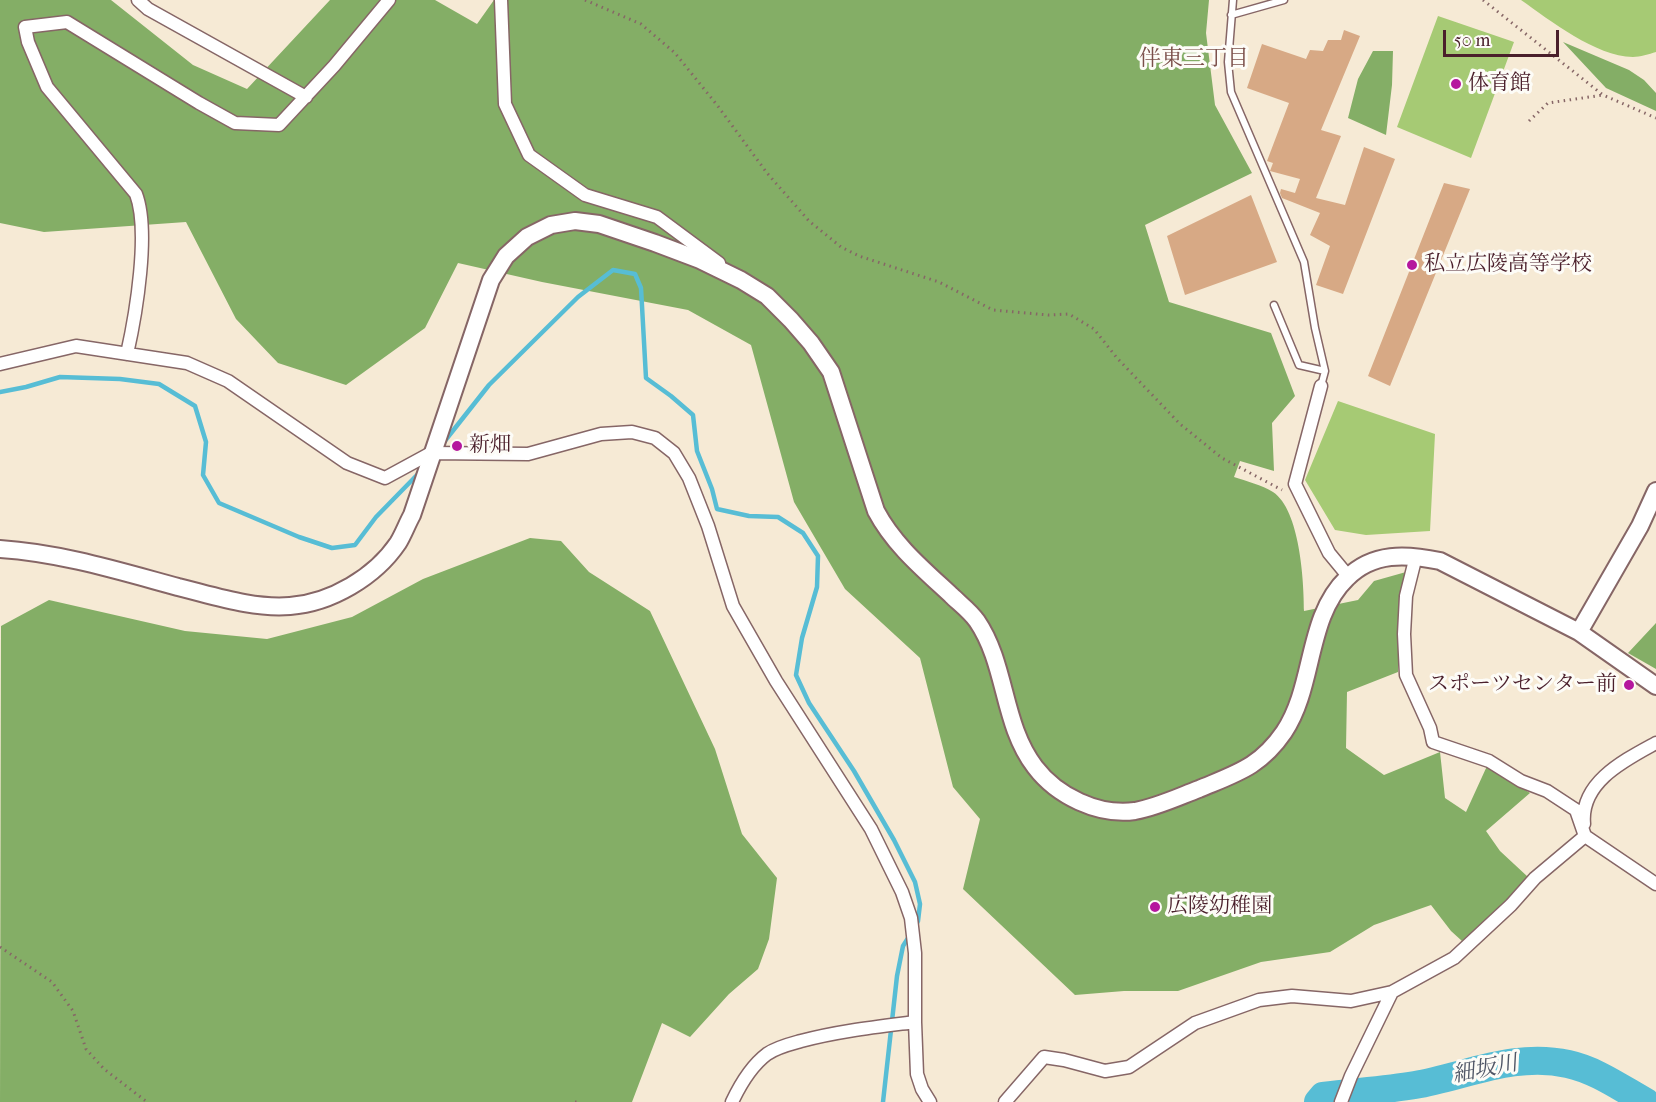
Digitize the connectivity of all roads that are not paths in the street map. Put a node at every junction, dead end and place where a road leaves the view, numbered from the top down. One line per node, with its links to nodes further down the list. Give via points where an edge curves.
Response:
1 (138, 0): 7 (street)
2 (390, 0): 7 (street)
3 (501, 0): 8 (street, via 505,104 529,155 585,195 657,217)
4 (1233, 0): 6 (lane)
5 (1284, 0): 6 (lane)
6 (1231, 15): 12 (lane, via 1231,92 1305,262)
7 (306, 97): 10 (street, via 279,125 235,123 68,22 25,27 47,87 136,194 141,207 143,243)
8 (741, 280): 14 (street, via 599,224 575,221 551,225 527,237 506,256 491,280); 18 (street, via 791,320 831,372 876,511 886,529 976,620 994,653 1011,721 1022,746 1054,788 1080,802 1107,810 1134,811 1156,806 1248,769 1266,754 1285,730 1300,695 1323,616 1335,591)
9 (1274, 305): 12 (lane, via 1299,365)
10 (127, 354): 11 (street, via 76,346); 14 (street, via 187,363 228,381 347,463 386,478)
11 (0, 364)
12 (1325, 371): 13 (lane)
13 (1321, 386): 18 (street, via 1295,484 1329,553)
14 (431, 453): 16 (street, via 412,515 398,543 380,564 354,585 292,606 264,606 220,598 73,560); 25 (street, via 528,454 601,434 632,432 655,438 674,453 689,478 708,526 733,606 871,829 902,892 912,918)
15 (1656, 491): 19 (street)
16 (0, 549)
17 (1416, 556): 18 (street, via 1394,555 1369,561); 19 (street, via 1440,561); 22 (street, via 1406,596 1406,675 1433,742 1489,761 1521,781 1547,791 1576,810)
18 (1348, 576)
19 (1579, 632): 20 (street)
20 (1656, 686)
21 (1656, 743): 22 (street, via 1600,779 1585,801)
22 (1585, 836): 23 (street); 24 (street, via 1535,878 1454,958)
23 (1656, 884)
24 (1392, 992): 28 (street, via 1351,1001 1292,996 1259,1000 1195,1023 1129,1067 1105,1071 1044,1057); 29 (street)
25 (915, 1022): 26 (street, via 833,1032 782,1047 756,1065); 27 (street, via 917,1074)
26 (732, 1102)
27 (930, 1102)
28 (1005, 1102)
29 (1341, 1102)

